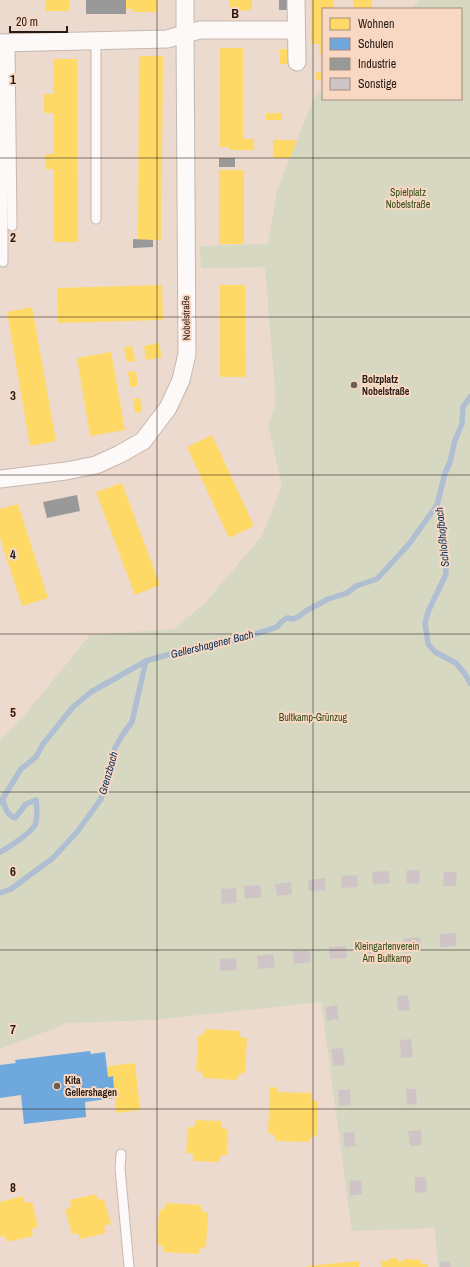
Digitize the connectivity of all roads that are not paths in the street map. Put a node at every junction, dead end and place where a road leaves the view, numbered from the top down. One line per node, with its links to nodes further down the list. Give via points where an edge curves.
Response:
1 (185, 0): 4 (street, Nobelstraße)
2 (296, 0): 3 (street)
3 (296, 30): 4 (street, via 200,30); 7 (street)
4 (185, 34): 5 (street, via 167,39); 11 (street, Nobelstraße, via 186,354 181,380 168,408 143,441 120,454 96,465)
5 (96, 41): 6 (street); 8 (lane)
6 (4, 43): 9 (lane); 10 (lane)
7 (296, 62)
8 (96, 219)
9 (12, 226)
10 (3, 262)
11 (0, 479)
12 (121, 1154): 13 (lane)
13 (129, 1267)

